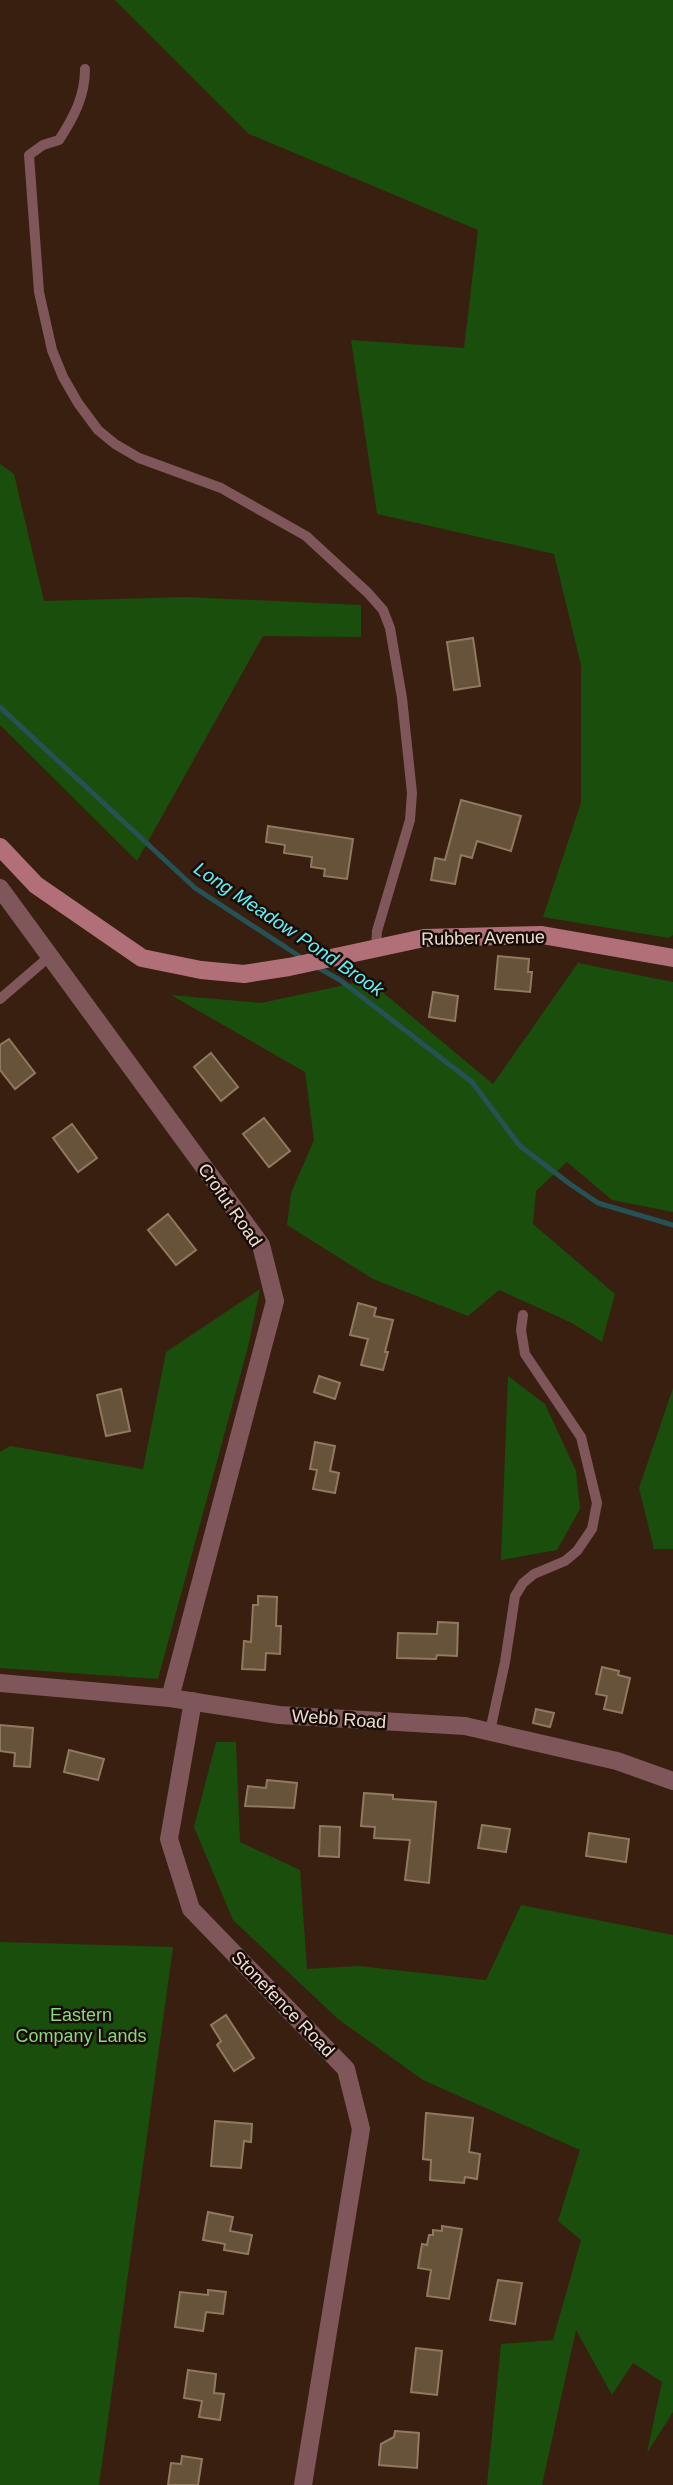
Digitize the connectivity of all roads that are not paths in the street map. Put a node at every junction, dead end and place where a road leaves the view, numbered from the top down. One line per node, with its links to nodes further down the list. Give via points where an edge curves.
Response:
1 (85, 69): 4 (lane, via 85,88 77,110 59,140 29,155 39,292 52,350 78,403 115,444 139,458 221,488 306,536 383,610 402,698 412,793 410,820)
2 (0, 846): 4 (street, Rubber Avenue, via 36,885 142,958 244,974)
3 (0, 888): 5 (street, Crofut Road)
4 (376, 947): 6 (street, Rubber Avenue, via 424,938 541,935)
5 (50, 956): 7 (lane); 10 (street, Crofut Road, via 261,1245 275,1301)
6 (673, 958)
7 (0, 999)
8 (523, 1315): 12 (lane, via 525,1354 581,1437 597,1503 592,1529 577,1552 534,1574 515,1596)
9 (0, 1683): 10 (street, Webb Road)
10 (170, 1698): 11 (street, Webb Road)
11 (193, 1701): 12 (street, Webb Road, via 279,1715); 14 (street, Stonefence Road, via 169,1839 191,1909 346,2069 361,2129)
12 (489, 1731): 13 (street, Webb Road, via 617,1761)
13 (673, 1781)
14 (303, 2485)

